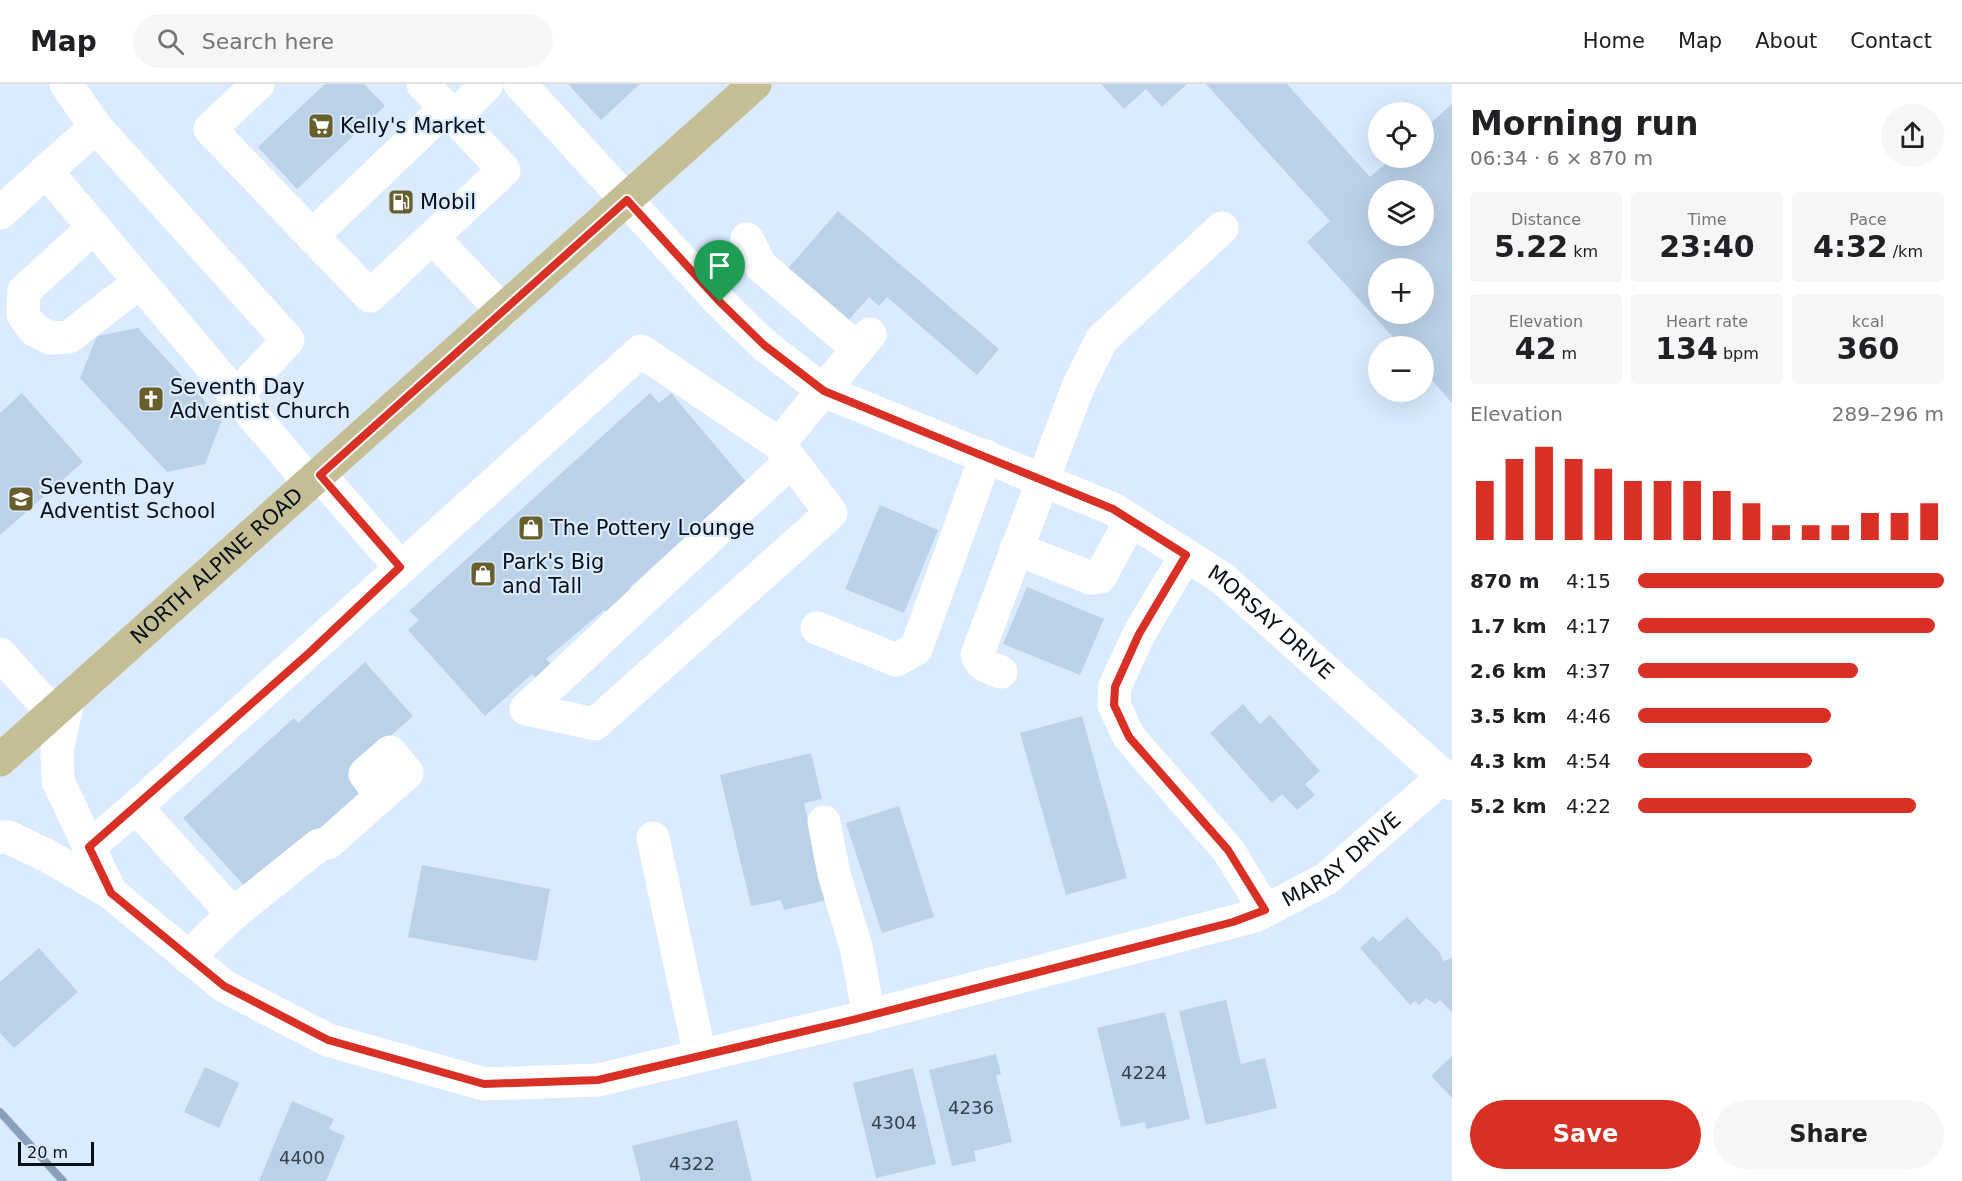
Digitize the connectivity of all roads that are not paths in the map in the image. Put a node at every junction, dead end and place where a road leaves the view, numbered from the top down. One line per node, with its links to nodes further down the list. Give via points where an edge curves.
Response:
1 (66, 84): 8 (street)
2 (258, 84): 14 (street, via 210,129)
3 (423, 84): 7 (street)
4 (488, 84): 7 (street)
5 (520, 84): 10 (street, MORSAY DRIVE)
6 (755, 84): 10 (main road, NORTH ALPINE ROAD)
7 (450, 112): 14 (street); 15 (street, via 504,170)
8 (96, 127): 9 (street); 20 (street, via 288,340)
9 (46, 171): 11 (street); 12 (street)
10 (627, 200): 18 (main road, NORTH ALPINE ROAD); 19 (street, MORSAY DRIVE, via 764,345)
11 (0, 213)
12 (94, 227): 17 (street); 17 (street, via 24,291 23,315 34,330 51,338 69,337)
13 (1222, 228): 24 (street, via 1102,339)
14 (312, 236): 15 (street, via 370,296)
15 (433, 238): 18 (street)
16 (747, 239): 19 (street, via 761,266 864,341)
17 (140, 282): 20 (street)
18 (503, 311): 23 (main road, NORTH ALPINE ROAD)
19 (824, 391): 21 (street); 22 (street, MORSAY DRIVE)
20 (236, 396): 23 (street)
21 (785, 452): 21 (street, via 831,513 595,724 526,709); 28 (street, via 641,351)
22 (986, 456): 24 (street, MORSAY DRIVE); 29 (street, via 916,649 896,660)
23 (315, 479): 28 (street); 32 (main road, NORTH ALPINE ROAD)
24 (1041, 479): 25 (street, MORSAY DRIVE); 26 (street)
25 (1131, 520): 26 (street, via 1100,576 1091,578); 27 (street, MORSAY DRIVE)
26 (1016, 549): 31 (street, via 977,655 979,662)
27 (1186, 555): 34 (street, MORSAY DRIVE, via 1222,578); 42 (street, via 1139,634 1115,687 1114,705 1129,737 1228,850)
28 (400, 567): 36 (street)
29 (817, 628)
30 (0, 654): 32 (street)
31 (1001, 672)
32 (60, 706): 33 (main road, NORTH ALPINE ROAD); 40 (street, via 58,782)
33 (0, 760)
34 (1448, 780): 42 (street, MARAY DRIVE, via 1326,879)
35 (381, 795): 43 (street, via 328,843 319,845)
36 (136, 807): 40 (street); 43 (street)
37 (824, 822): 45 (street, via 834,874 856,947)
38 (0, 837): 41 (street, MARAY DRIVE, via 48,856)
39 (653, 838): 46 (street)
40 (89, 847): 41 (street)
41 (111, 893): 44 (street, MARAY DRIVE)
42 (1265, 910): 45 (street, MARAY DRIVE, via 1233,922)
43 (233, 914): 44 (street)
44 (188, 957): 46 (street, MARAY DRIVE, via 224,986 328,1040 484,1084 598,1080)
45 (868, 1016): 46 (street, MARAY DRIVE)
46 (700, 1056)

